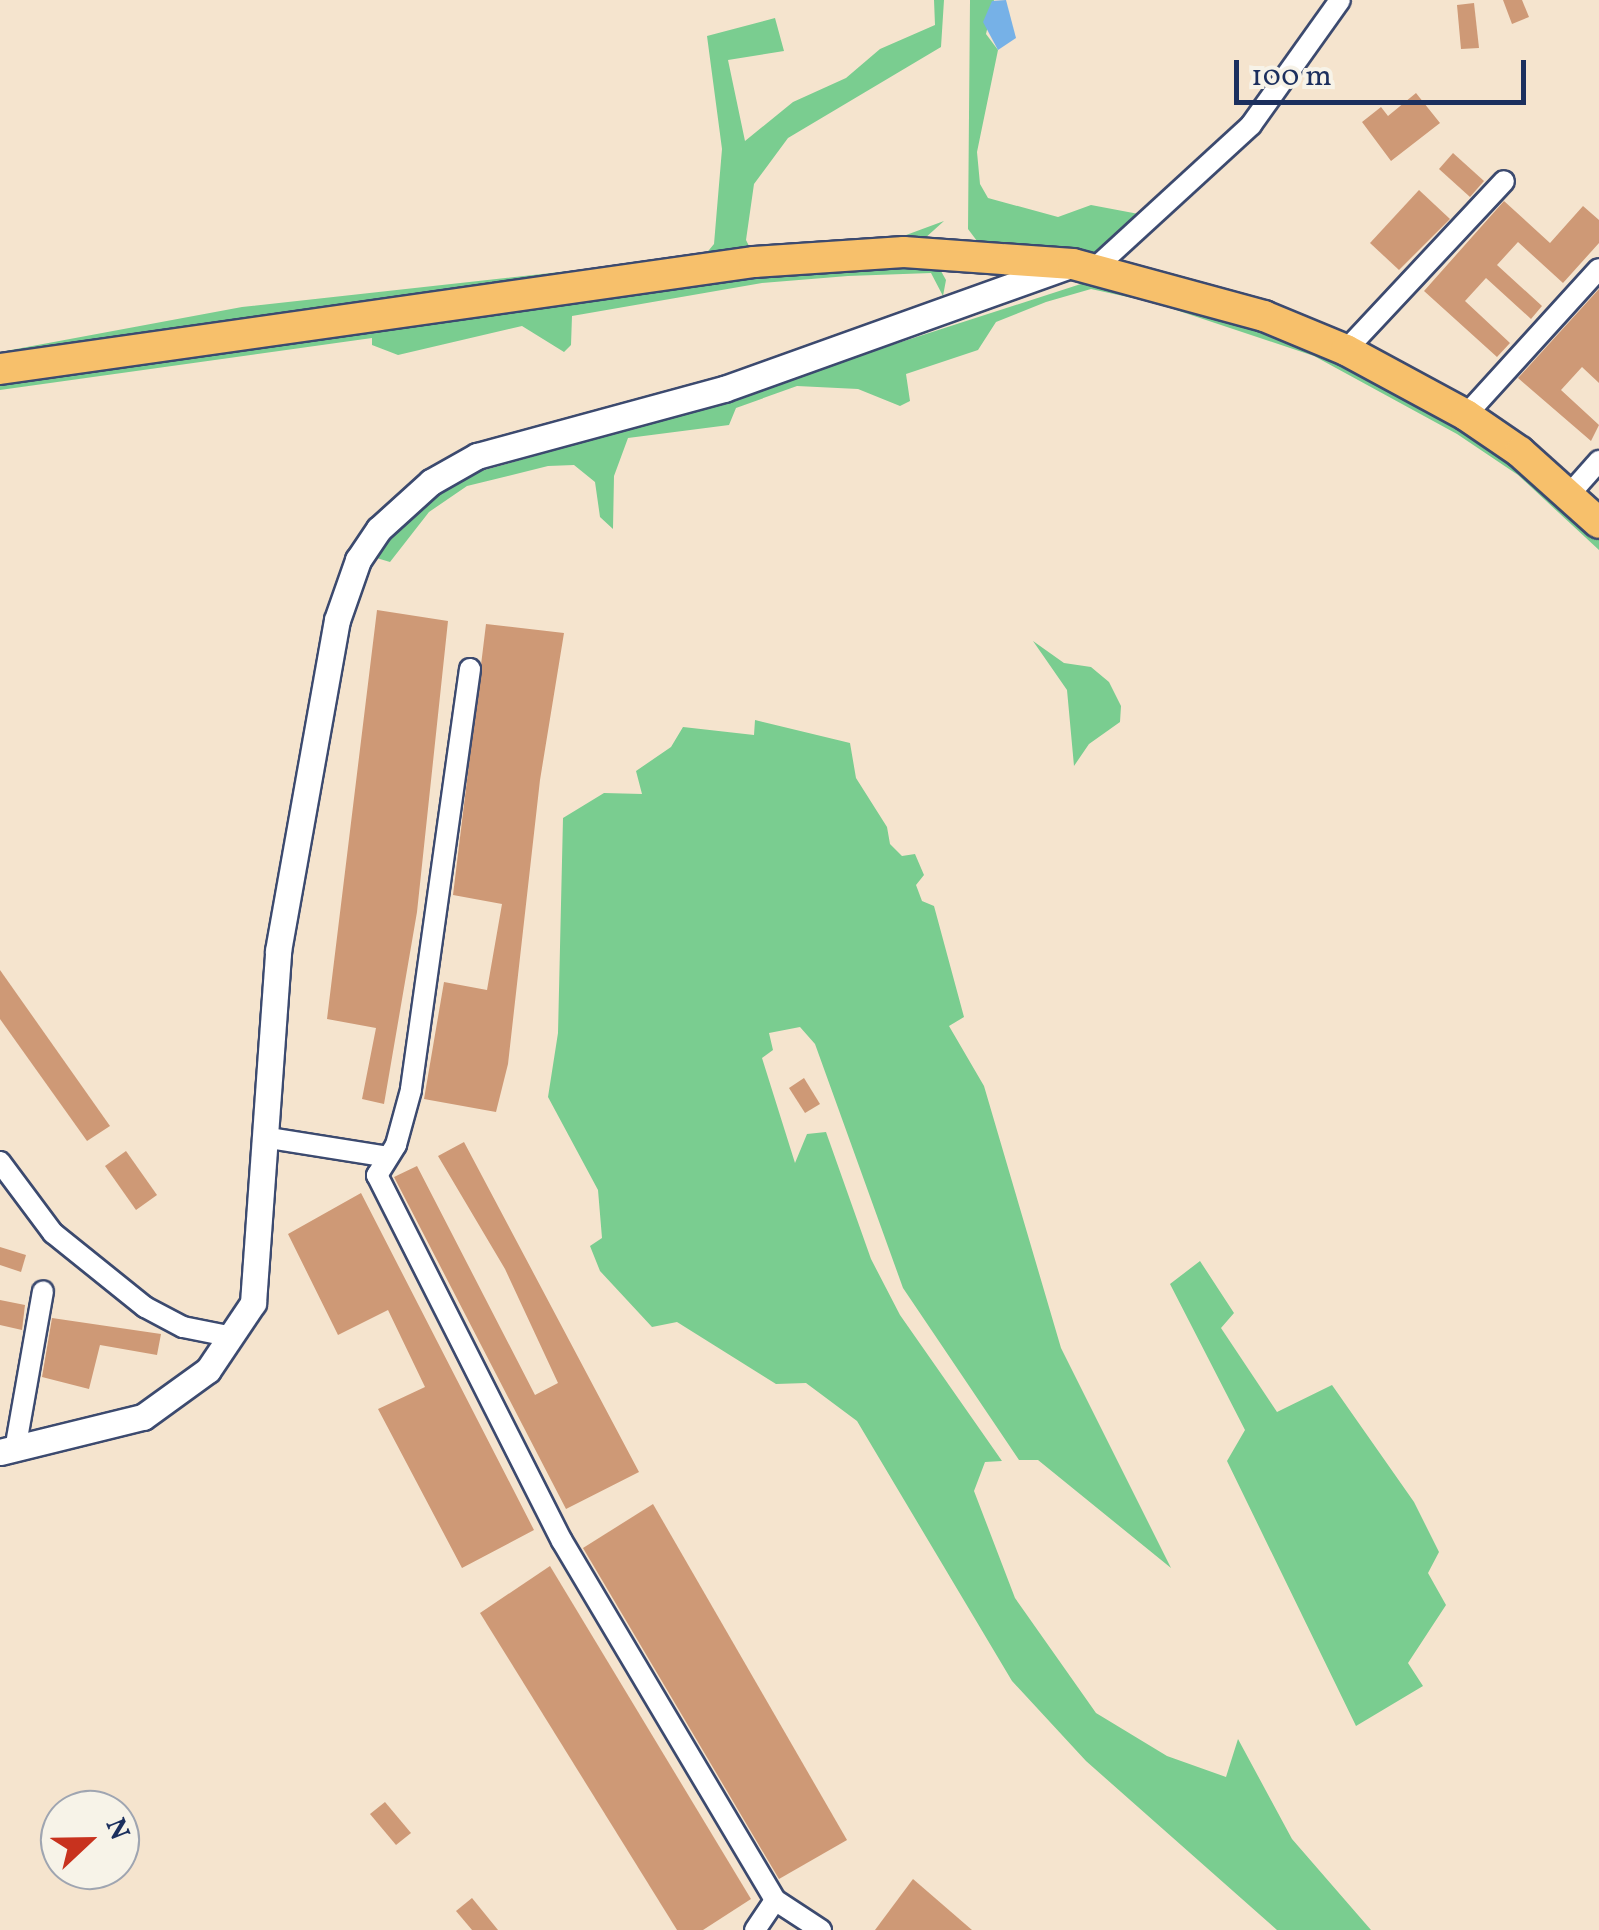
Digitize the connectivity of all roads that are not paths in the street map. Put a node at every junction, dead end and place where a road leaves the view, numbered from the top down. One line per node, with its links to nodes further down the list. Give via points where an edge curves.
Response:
1 (1340, 0): 3 (street, via 1251,125)
2 (1504, 182): 5 (street)
3 (1084, 266): 5 (main road, via 1264,316); 6 (main road, via 904,252 754,262); 12 (street, via 708,394 477,456 431,482 379,528 358,560 337,620 294,853 278,951)
4 (1599, 269): 7 (street)
5 (1346, 350): 7 (main road)
6 (0, 368)
7 (1466, 415): 9 (main road)
8 (1599, 461): 9 (street)
9 (1568, 496): 10 (main road)
10 (1599, 523)
11 (470, 669): 13 (street, via 411,1090 396,1145)
12 (270, 1138): 13 (street); 16 (street, via 257,1284)
13 (384, 1156): 18 (street, via 377,1175 386,1202 562,1541)
14 (0, 1162): 16 (street, via 53,1233 145,1308 183,1326)
15 (43, 1291): 17 (street)
16 (233, 1336): 17 (street, via 192,1384 143,1418)
17 (7, 1451)
18 (775, 1900): 19 (street); 20 (street)
19 (755, 1930)
20 (821, 1930)

